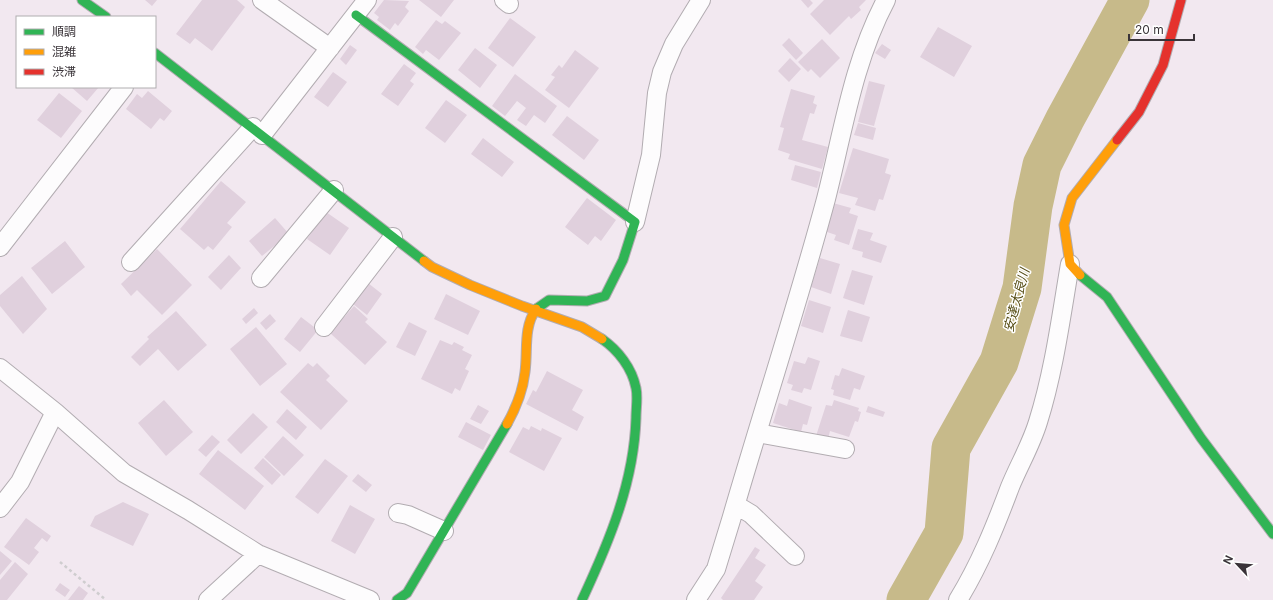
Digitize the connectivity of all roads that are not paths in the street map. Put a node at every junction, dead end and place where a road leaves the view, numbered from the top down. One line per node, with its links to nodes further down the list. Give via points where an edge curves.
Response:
1 (82, 0): 8 (street)
2 (262, 0): 9 (street)
3 (367, 0): 7 (street)
4 (701, 0): 14 (street, via 674,44 662,72 657,93 651,155)
5 (886, 0): 24 (street, via 873,23 859,60 825,199)
6 (1181, 0): 18 (street, via 1163,65 1139,112 1072,198 1064,225)
7 (356, 15): 9 (street); 14 (street)
8 (105, 16)
9 (330, 48): 12 (street)
10 (156, 54): 12 (street)
11 (123, 88): 16 (street)
12 (257, 131): 13 (street); 17 (street)
13 (334, 190): 15 (street); 19 (street)
14 (635, 222): 20 (street, via 616,279 605,296 585,301 552,300 544,302)
15 (394, 237): 20 (street, via 432,267 473,287); 21 (street)
16 (0, 247)
17 (131, 262)
18 (1070, 264): 30 (street, via 1107,297 1201,438); 38 (street, via 1056,349 1038,423 990,541)
19 (261, 278)
20 (535, 311): 29 (street, via 527,332 525,370 520,398); 36 (street, via 579,326 608,342 626,365 636,388 637,423 634,453 626,488 608,542)
21 (324, 327)
22 (0, 368): 23 (street)
23 (55, 412): 27 (street, via 20,482); 31 (street, via 124,473)
24 (757, 433): 25 (street); 26 (street)
25 (845, 449)
26 (736, 505): 32 (street, via 751,514); 37 (street, via 716,569)
27 (0, 508)
28 (398, 513): 29 (street)
29 (444, 532): 35 (street, via 407,593)
30 (1273, 534)
31 (258, 554): 33 (street); 34 (street)
32 (795, 556)
33 (208, 600)
34 (370, 600)
35 (397, 600)
36 (582, 600)
37 (696, 600)
38 (958, 600)

